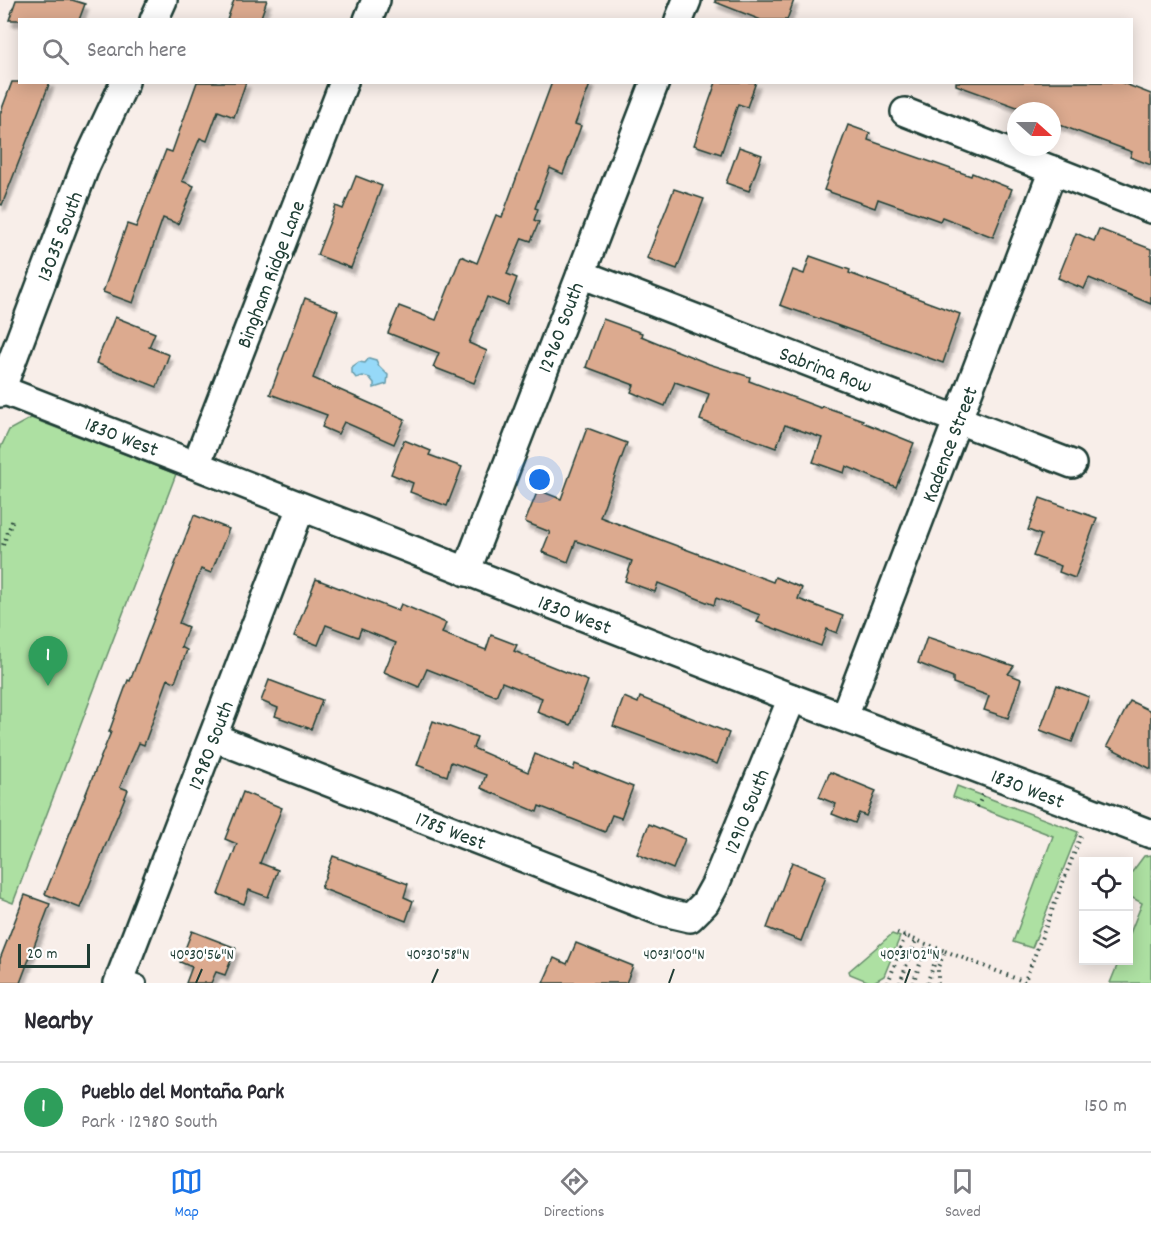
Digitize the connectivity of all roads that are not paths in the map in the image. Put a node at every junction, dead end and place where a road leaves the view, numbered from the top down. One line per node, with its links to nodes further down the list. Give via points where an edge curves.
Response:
1 (163, 0): 4 (street)
2 (376, 0): 5 (street)
3 (687, 0): 6 (street)
4 (155, 18)
5 (369, 18)
6 (680, 18)
7 (123, 84): 14 (street, 13035 South, via 85,167)
8 (343, 84): 17 (street, Bingham Ridge Lane)
9 (654, 84): 13 (street, 12960 South)
10 (904, 112): 11 (street)
11 (1053, 170): 12 (street); 15 (street, Kadence Street)
12 (1151, 208)
13 (581, 274): 15 (street, Sabrina Row); 19 (street, 12960 South)
14 (0, 390): 17 (street, 1830 West)
15 (958, 420): 16 (street, Sabrina Row); 21 (street, Kadence Street)
16 (1072, 464)
17 (196, 465): 18 (street, 1830 West)
18 (301, 507): 19 (street, 1830 West); 22 (street, 12980 South)
19 (466, 572): 20 (street, 1830 West)
20 (792, 698): 21 (street, 1830 West); 24 (street, 12910 South, via 715,885)
21 (844, 717): 23 (street, 1830 West)
22 (213, 737): 24 (street, 1785 West, via 660,911); 25 (street, 12980 South)
23 (1151, 834)
24 (690, 918)
25 (126, 981)

